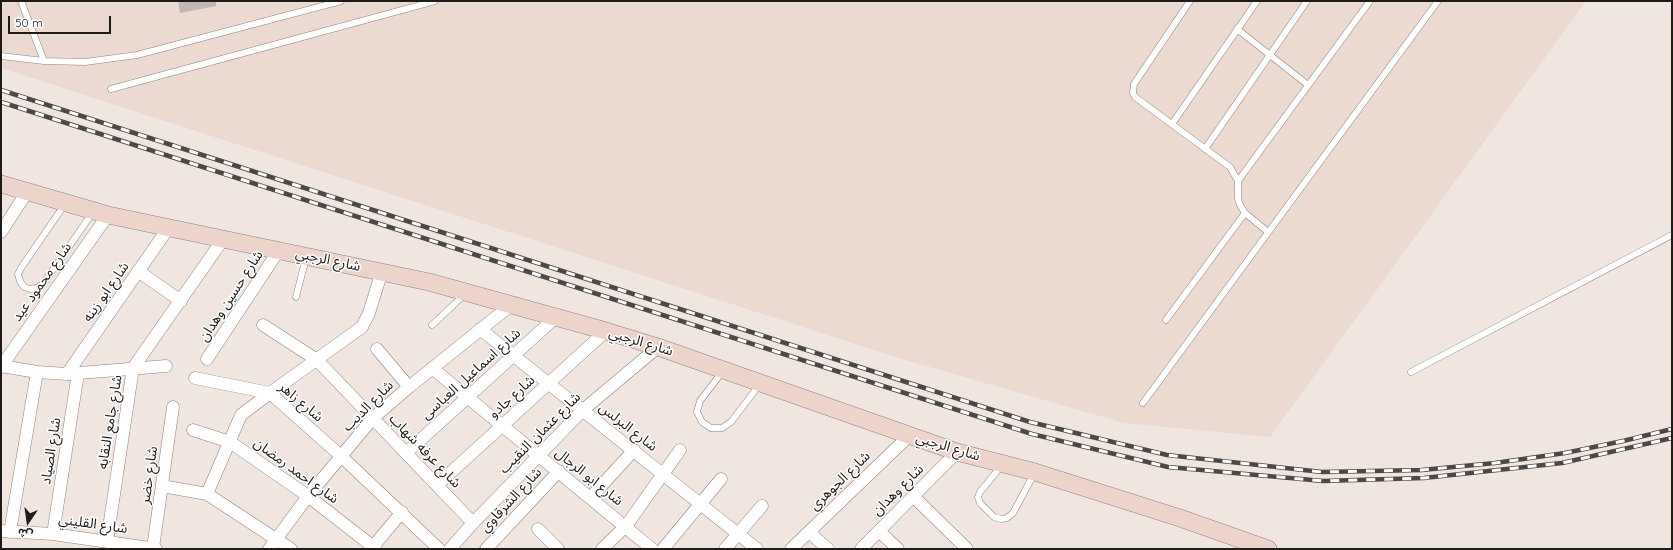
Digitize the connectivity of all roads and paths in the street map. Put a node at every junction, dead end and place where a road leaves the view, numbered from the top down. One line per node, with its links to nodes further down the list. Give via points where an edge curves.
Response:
1 (21, 1): 12 (lane)
2 (341, 1): 12 (lane, via 137,55 85,62)
3 (435, 1): 14 (lane)
4 (1190, 1): 15 (lane, via 1132,89 1135,97)
5 (1257, 1): 9 (lane)
6 (1307, 1): 10 (lane)
7 (1370, 1): 13 (lane)
8 (1438, 1): 25 (lane)
9 (1237, 29): 10 (lane); 15 (lane)
10 (1270, 55): 13 (lane); 16 (lane)
11 (1, 56): 12 (lane)
12 (44, 61)
13 (1308, 85): 17 (lane)
14 (111, 89)
15 (1172, 124): 16 (lane)
16 (1205, 148): 17 (lane, via 1230,167)
17 (1238, 181): 22 (lane, via 1238,200)
18 (1, 184): 19 (main road, شارع الرجبي)
19 (27, 192): 20 (main road, شارع الرجبي); 24 (street)
20 (66, 203): 21 (main road, شارع الرجبي); 21 (lane, via 21,268 18,274 24,287 37,288 42,284)
21 (101, 212): 23 (main road, شارع الرجبي); 47 (street, شارع محمود عيد)
22 (1245, 213): 25 (lane); 37 (lane)
23 (169, 227): 27 (main road, شارع الرجبي); 30 (street, شارع ابو زينه)
24 (1, 232)
25 (1268, 232): 61 (lane)
26 (1672, 234): 53 (lane)
27 (224, 238): 28 (main road, شارع الرجبي); 34 (street, شارع جامع النقابه)
28 (279, 250): 29 (main road, شارع الرجبي); 45 (street, شارع حسين وهدان)
29 (307, 256): 31 (main road, شارع الرجبي); 33 (lane)
30 (138, 271): 34 (street); 54 (street, شارع ابو زينه)
31 (382, 271): 32 (main road, شارع الرجبي); 46 (street, via 362,327)
32 (466, 292): 35 (main road, شارع الرجبي); 39 (lane)
33 (296, 297)
34 (181, 301): 49 (street, شارع جامع النقابه)
35 (510, 305): 36 (main road, شارع الرجبي); 40 (street, شارع الديب)
36 (556, 318): 41 (main road, شارع الرجبي); 44 (street, شارع اسماعيل العباسى)
37 (1166, 320)
38 (263, 325): 46 (street, شارع عرفه شهاب)
39 (432, 325)
40 (480, 329): 44 (street, شارع البرلس); 50 (street, شارع الديب)
41 (606, 331): 42 (main road, شارع الرجبي); 57 (street, شارع جادو)
42 (658, 347): 51 (main road, شارع الرجبي); 63 (street, شارع عثمان النقيب)
43 (377, 349): 58 (street)
44 (514, 356): 57 (street, شارع البرلس); 60 (street, شارع اسماعيل العباسى)
45 (208, 359)
46 (317, 360): 59 (street); 64 (street, شارع عرفه شهاب)
47 (1, 366): 52 (street)
48 (166, 366): 49 (street)
49 (133, 368): 54 (street); 97 (street, شارع جامع النقابه)
50 (432, 368): 58 (street, شارع الديب); 60 (street, شارع ابو الرجال)
51 (724, 370): 56 (main road, شارع الرجبي); 56 (lane, via 700,401 697,412 702,422 711,428 722,428 731,422)
52 (37, 372): 54 (street); 93 (street)
53 (1411, 372)
54 (73, 373): 96 (street, شارع الصياد)
55 (196, 378): 59 (street, شارع زاهر)
56 (761, 382): 67 (main road, شارع الرجبي)
57 (549, 383): 63 (street, شارع البرلس); 65 (street, شارع جادو)
58 (409, 387): 64 (street, شارع الديب)
59 (270, 392): 68 (street, via 241,415); 74 (street, شارع زاهر)
60 (468, 397): 65 (street, شارع ابو الرجال); 72 (street, شارع اسماعيل العباسى)
61 (1143, 403)
62 (174, 407): 81 (street, شارع خضر)
63 (583, 410): 69 (street, شارع البرلس); 73 (street, شارع عثمان النقيب)
64 (373, 418): 72 (street, شارع عرفه شهاب); 74 (street, شارع الديب)
65 (502, 425): 73 (street, شارع ابو الرجال); 80 (street, شارع جادو)
66 (193, 430): 68 (street, شارع احمد رمضان)
67 (910, 435): 71 (main road, شارع الرجبي); 94 (street, شارع الجوهري)
68 (230, 442): 82 (street); 83 (street, شارع احمد رمضان)
69 (634, 450): 78 (street, شارع البرلس); 85 (street)
70 (680, 450): 78 (street)
71 (957, 452): 75 (main road, شارع الرجبي); 84 (street, شارع وهدان)
72 (406, 453): 80 (street, شارع عرفه شهاب)
73 (539, 455): 76 (street, شارع ابو الرجال); 89 (street, شارع عثمان النقيب)
74 (341, 456): 83 (street, شارع الديب); 88 (street, شارع زاهر)
75 (1003, 464): 77 (main road, شارع الرجبي); 77 (lane, via 978,497 980,503 994,517 1001,519 1013,513)
76 (559, 471): 85 (street, شارع ابو الرجال); 104 (street, شارع الشرقاوي)
77 (1035, 472): 116 (main road, شارع الرجبي)
78 (662, 473): 86 (street, شارع البرلس); 90 (street)
79 (721, 479): 86 (street)
80 (437, 485): 89 (street, شارع عرفه شهاب)
81 (162, 486): 82 (street); 99 (street, شارع خضر)
82 (207, 494): 98 (street)
83 (308, 496): 98 (street, شارع الديب); 100 (street, شارع احمد رمضان)
84 (913, 496): 92 (street, شارع وهدان); 115 (street)
85 (591, 497): 90 (street, شارع ابو الرجال)
86 (701, 503): 95 (street, شارع البرلس); 108 (street)
87 (762, 506): 95 (street)
88 (402, 512): 100 (street); 102 (street, شارع زاهر)
89 (473, 523): 103 (street, شارع عثمان النقيب)
90 (626, 526): 106 (street); 107 (street, شارع ابو الرجال)
91 (538, 529): 105 (street)
92 (879, 531): 113 (street, شارع وهدان); 114 (street)
93 (6, 532): 96 (street, شارع القليني)
94 (809, 532): 111 (street, شارع الجوهري); 112 (street)
95 (739, 533): 109 (street); 110 (street, شارع البرلس)
96 (53, 534): 97 (street, شارع القليني)
97 (107, 541): 99 (street, شارع القليني)
98 (273, 544): 101 (street)
99 (155, 548)
100 (373, 548)
101 (291, 549)
102 (439, 549)
103 (450, 549)
104 (486, 549)
105 (558, 549)
106 (602, 549)
107 (652, 549)
108 (663, 549)
109 (725, 549)
110 (757, 549)
111 (791, 549)
112 (828, 549)
113 (861, 549)
114 (898, 549)
115 (967, 549)
116 (1268, 549)

